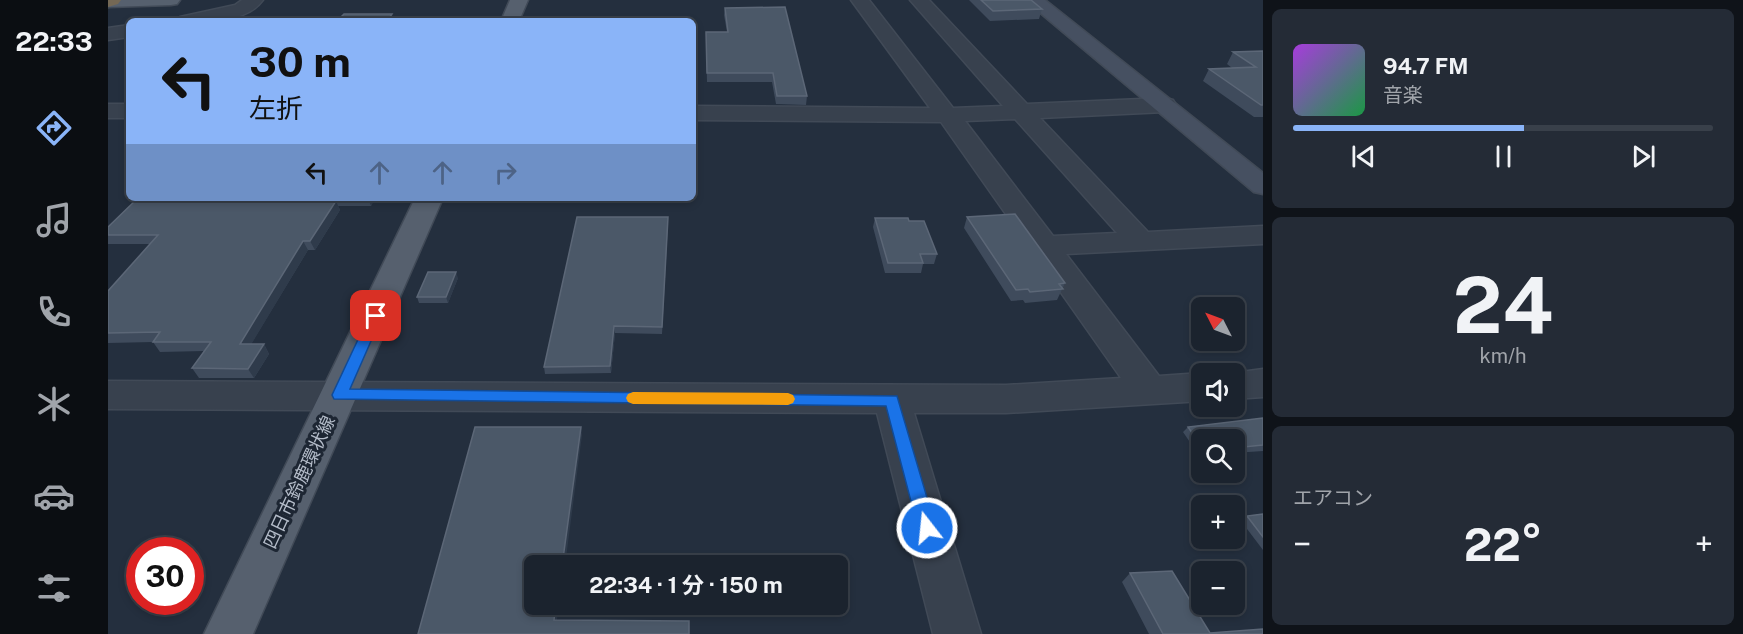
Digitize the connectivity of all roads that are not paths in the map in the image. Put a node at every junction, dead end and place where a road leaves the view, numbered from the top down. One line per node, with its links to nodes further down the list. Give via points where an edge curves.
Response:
1 (112, 0): 8 (highway)
2 (171, 0): 8 (main road)
3 (254, 0): 9 (street, via 241,9)
4 (519, 0): 10 (main road)
5 (860, 0): 18 (street)
6 (919, 0): 16 (street)
7 (1034, 0): 13 (street)
8 (108, 2)
9 (200, 18)
10 (511, 18)
11 (126, 31): 12 (street)
12 (108, 34)
13 (1165, 105): 16 (street); 19 (street)
14 (108, 111): 15 (street)
15 (126, 111)
16 (1021, 112): 18 (street); 22 (street)
17 (696, 113): 18 (street)
18 (946, 114): 23 (street)
19 (1263, 186)
20 (428, 201): 29 (main road, 四日市鈴鹿環状線)
21 (1263, 235): 22 (street)
22 (1140, 241): 23 (street)
23 (1044, 246): 27 (street)
24 (1263, 383): 25 (street)
25 (1245, 384)
26 (1191, 388): 27 (street)
27 (1150, 390): 30 (street, via 1006,399)
28 (108, 395): 29 (street)
29 (340, 395): 30 (street); 31 (main road, 四日市鈴鹿環状線)
30 (892, 400): 32 (street)
31 (228, 634)
32 (957, 634)

